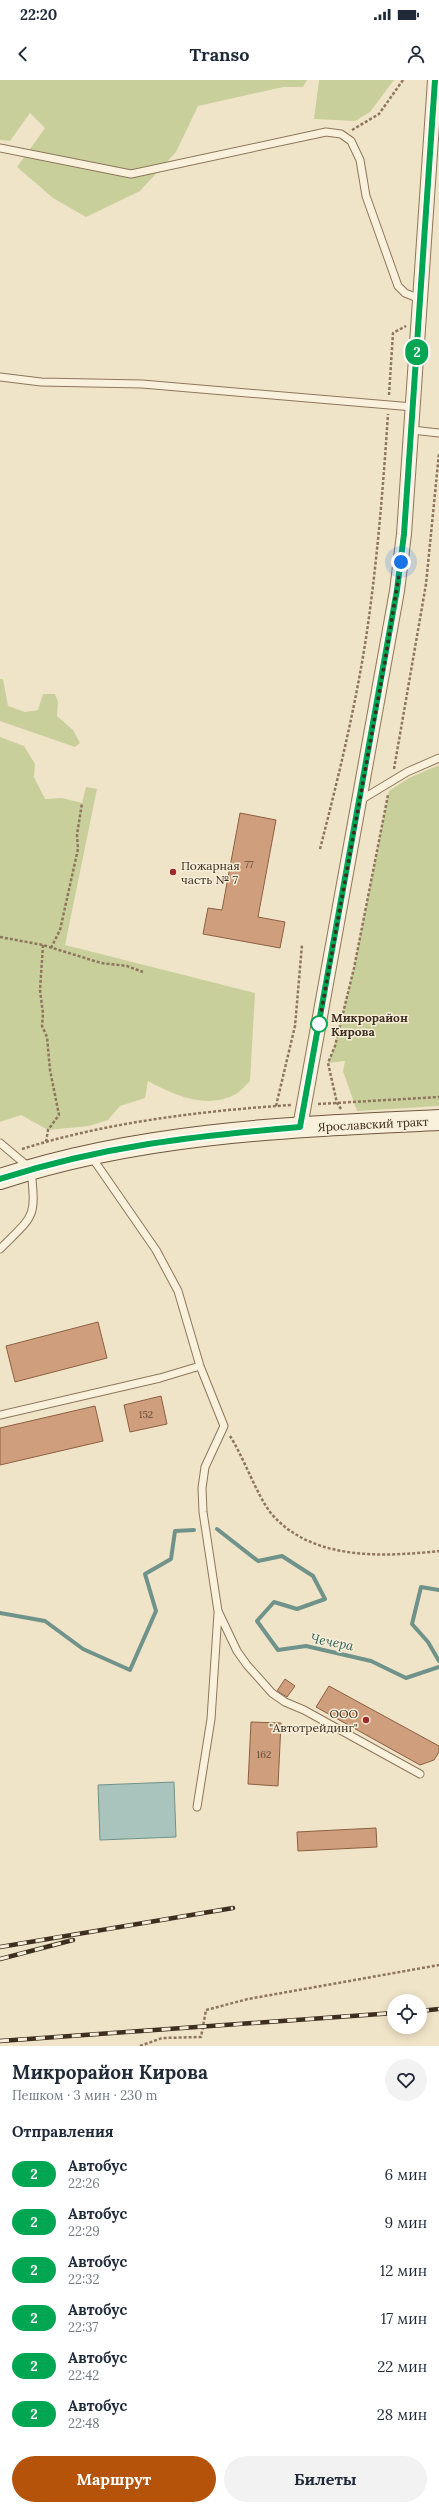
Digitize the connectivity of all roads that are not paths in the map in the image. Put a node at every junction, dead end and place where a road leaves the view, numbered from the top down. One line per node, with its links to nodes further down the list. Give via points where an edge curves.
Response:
1 (435, 80): 3 (street)
2 (0, 148): 3 (lane, via 131,174 326,132 341,134 352,141 360,160 366,196 398,286 404,293)
3 (420, 299): 5 (street)
4 (0, 377): 5 (lane, via 41,382 142,384)
5 (413, 407): 6 (street)
6 (412, 430): 7 (lane); 9 (street, via 397,590)
7 (439, 433)
8 (439, 758): 9 (lane, via 391,780)
9 (359, 801): 11 (street)
10 (439, 1120): 11 (street, Ярославский тракт)
11 (300, 1127): 13 (street, Ярославский тракт, via 169,1139)
12 (0, 1143): 14 (lane)
13 (90, 1154): 14 (street, Ярославский тракт); 17 (lane, via 156,1250 178,1291)
14 (31, 1169): 15 (street, Ярославский тракт); 16 (lane, via 34,1212 30,1220)
15 (0, 1179)
16 (0, 1249)
17 (200, 1366): 18 (lane, via 160,1378); 19 (lane, via 224,1426 205,1467 202,1488 203,1512)
18 (0, 1415)
19 (218, 1611): 20 (lane, via 237,1650 272,1693); 21 (lane, via 211,1719)
20 (420, 1774)
21 (197, 1807)

